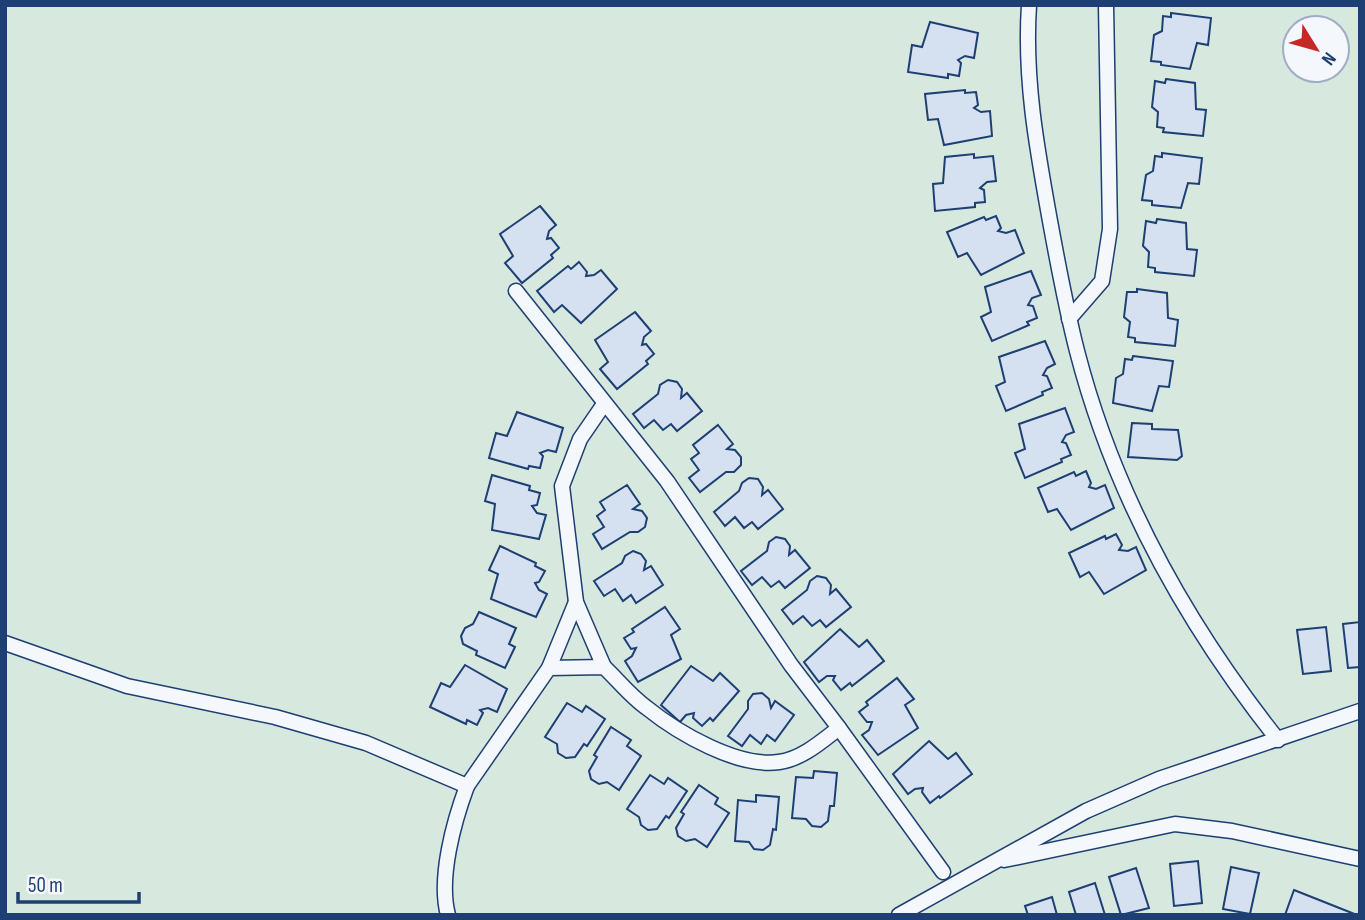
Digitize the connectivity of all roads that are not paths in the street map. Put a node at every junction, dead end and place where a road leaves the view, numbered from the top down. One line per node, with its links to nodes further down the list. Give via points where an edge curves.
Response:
1 (1029, 5): 4 (street, via 1027,63 1034,136)
2 (1106, 5): 4 (street, via 1110,229 1102,281)
3 (516, 291): 5 (street)
4 (1069, 319): 12 (street, via 1107,446 1146,536 1199,632)
5 (604, 404): 6 (street, via 580,439 562,486); 11 (street, via 667,481 783,654)
6 (576, 602): 8 (street); 9 (street)
7 (5, 643): 13 (street, via 127,686 275,717 366,743)
8 (604, 667): 9 (street); 11 (street, via 646,708 700,742 746,760 780,762 814,748)
9 (549, 668): 13 (street)
10 (1360, 711): 12 (street)
11 (839, 728): 16 (street)
12 (1278, 740): 15 (street, via 1159,779)
13 (467, 786): 17 (street, via 456,817 443,897)
14 (1360, 859): 15 (street, via 1232,831 1175,824)
15 (989, 863): 18 (street)
16 (943, 872)
17 (448, 915)
18 (899, 915)

